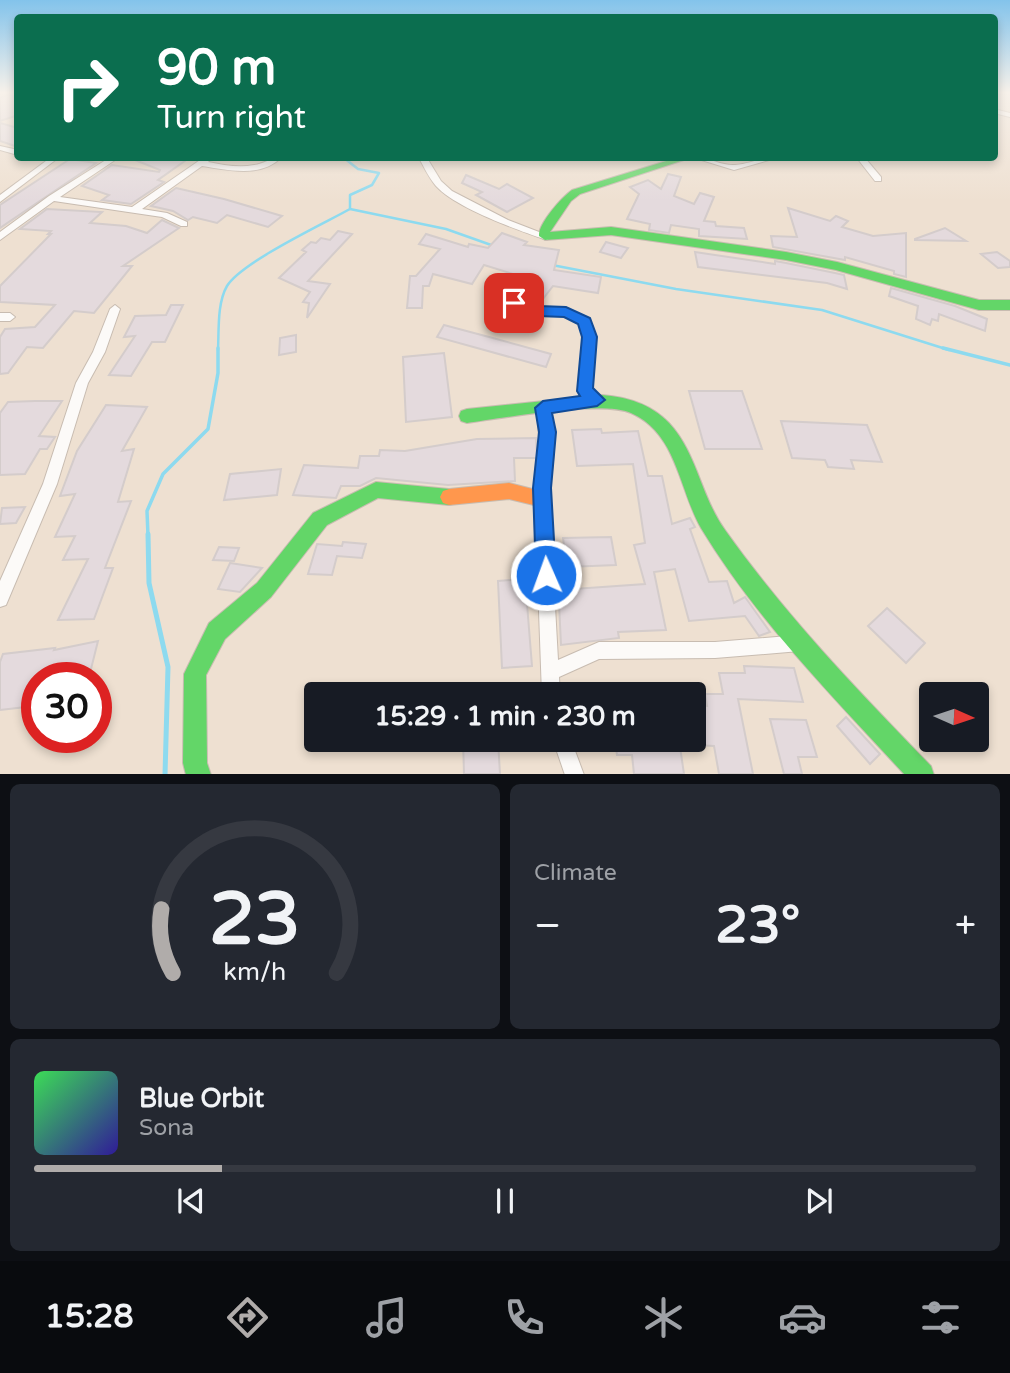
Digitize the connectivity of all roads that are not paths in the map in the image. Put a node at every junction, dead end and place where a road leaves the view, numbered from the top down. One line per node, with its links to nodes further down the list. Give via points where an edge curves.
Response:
1 (48, 161): 13 (street)
2 (109, 161): 12 (street)
3 (202, 161): 14 (street)
4 (208, 161): 5 (street, via 252,169)
5 (273, 161)
6 (425, 161): 17 (street, via 449,193 505,222)
7 (675, 161): 17 (street, via 576,192 544,231)
8 (710, 161): 9 (street, via 734,168)
9 (761, 161)
10 (863, 161): 11 (street)
11 (878, 179)
12 (51, 198): 14 (street); 16 (street)
13 (0, 199)
14 (133, 211): 15 (street, via 164,215)
15 (184, 224)
16 (0, 237)
17 (547, 237): 19 (street, via 598,231 641,234 811,261 979,305)
18 (492, 294): 21 (street, via 538,311 566,312 585,321 590,337 585,391)
19 (1010, 305)
20 (116, 309): 25 (street, via 82,383 50,484)
21 (597, 400): 22 (street); 26 (street, via 635,406 667,434 687,464 696,502 707,520)
22 (543, 408): 23 (street); 24 (street, via 547,452)
23 (467, 416)
24 (542, 499): 27 (street); 30 (street, via 509,491 448,497 376,489 320,519 264,590 217,631 195,674)
25 (0, 598)
26 (801, 643): 27 (street, via 715,650 599,651); 32 (street)
27 (549, 672): 28 (street)
28 (550, 682)
29 (566, 752): 31 (street)
30 (199, 774)
31 (575, 774)
32 (921, 774)

